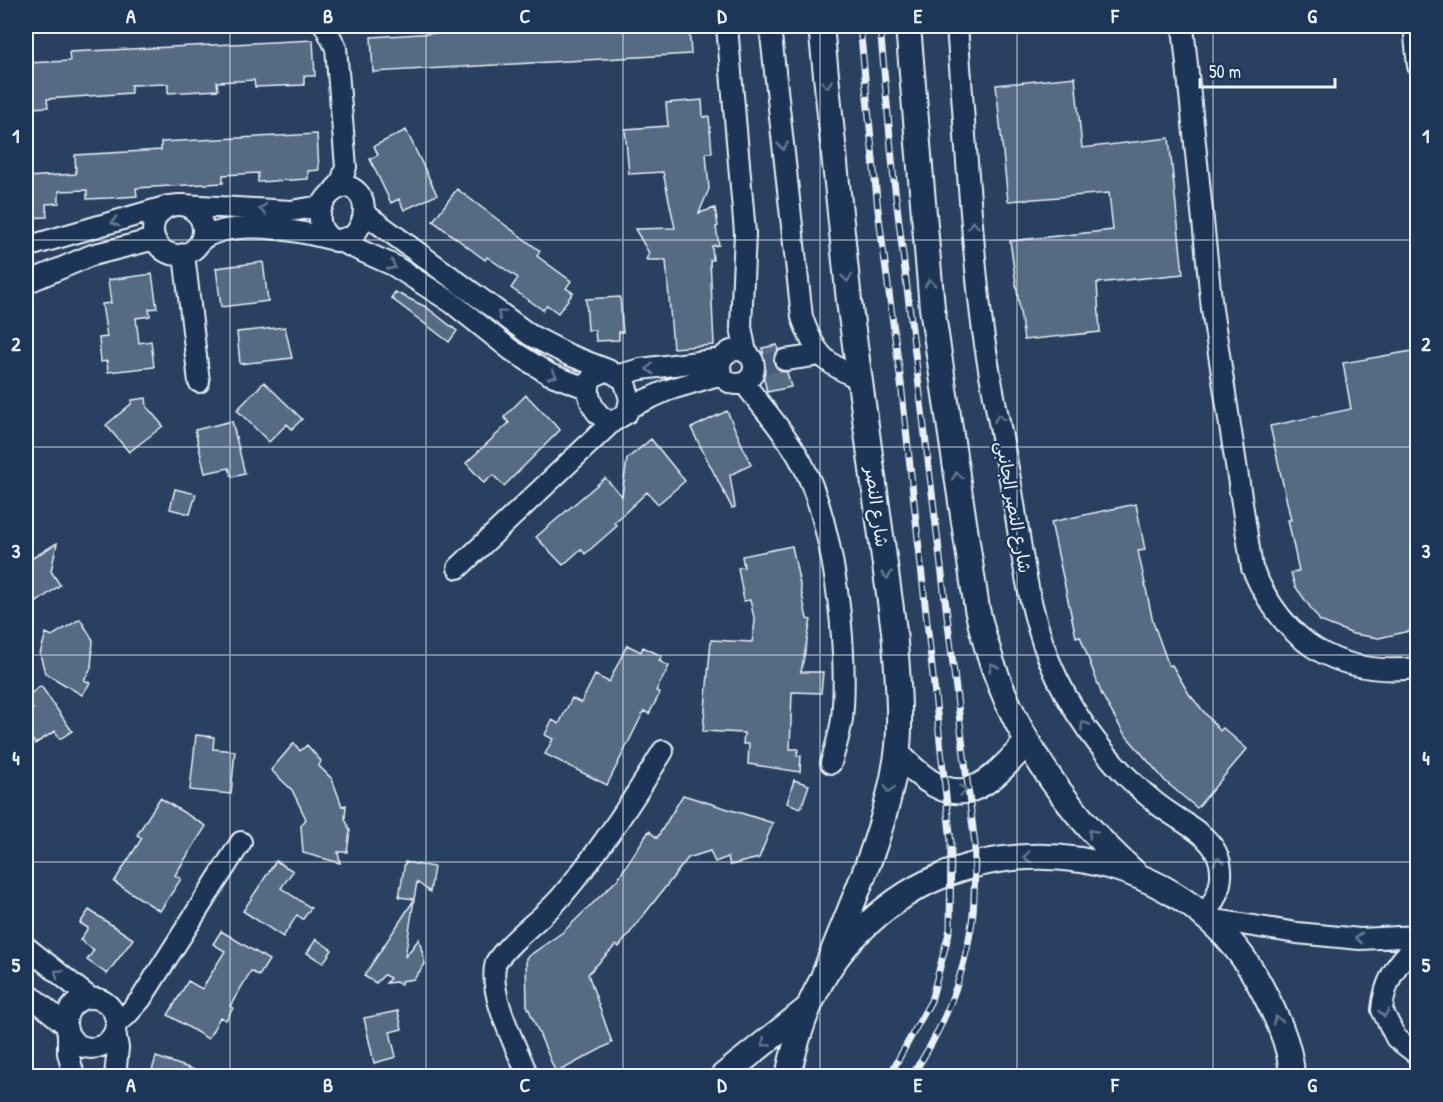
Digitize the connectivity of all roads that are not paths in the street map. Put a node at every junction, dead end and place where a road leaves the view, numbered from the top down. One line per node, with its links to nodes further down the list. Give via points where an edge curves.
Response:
1 (325, 26): 10 (street)
2 (344, 26): 10 (street)
3 (727, 26): 25 (street, via 745,233)
4 (770, 26): 23 (street, one-way to 23, via 802,316 808,337)
5 (821, 26): 28 (main road, شارع النصر, one-way to 28)
6 (908, 26): 35 (main road, one-way to 6, via 987,654 977,609 932,308)
7 (957, 26): 41 (street, شارع النصر الجانبى, one-way to 7, via 1220,886 1220,865 1212,845 1132,782 1090,734 1057,680 1034,620 979,300)
8 (1182, 26): 34 (street, via 1212,309 1252,568 1281,619 1302,640 1327,656 1355,667 1384,671)
9 (1414, 26): 11 (street)
10 (336, 48): 12 (street)
11 (1418, 66)
12 (346, 158): 13 (street, via 345,175); 16 (street, via 358,177)
13 (335, 189): 15 (street); 16 (street, via 351,187)
14 (175, 205): 15 (street, one-way to 14, via 291,211); 17 (street, via 158,215); 18 (street, via 194,210 200,216); 20 (street, one-way to 20)
15 (321, 206): 19 (street, via 321,224)
16 (363, 206): 19 (street, via 360,229 353,236); 26 (street, one-way to 16, via 569,356 530,335)
17 (155, 239): 21 (street, via 170,253); 22 (street, via 92,255)
18 (201, 240): 19 (street, via 231,228 303,233); 21 (street)
19 (335, 240): 30 (street, one-way to 30, via 402,271 549,374)
20 (26, 247)
21 (184, 254): 29 (street)
22 (26, 283)
23 (820, 355): 24 (street); 28 (street, via 834,368)
24 (785, 360)
25 (739, 365): 27 (street); 38 (street, via 798,456 825,531 839,612 841,659 842,720)
26 (614, 372): 27 (street, one-way to 26); 30 (street, via 592,377); 31 (street, via 629,391)
27 (696, 372): 31 (street)
28 (860, 379): 37 (main road, شارع النصر, one-way to 37, via 894,631)
29 (199, 382)
30 (589, 389): 32 (street, via 596,411)
31 (630, 407): 32 (street, via 622,418)
32 (612, 422): 33 (street)
33 (458, 568)
34 (1418, 668)
35 (1026, 743): 37 (main road, one-way to 35, via 917,774 947,792 981,787); 40 (main road, one-way to 35, via 1092,834)
36 (663, 751): 54 (street, via 591,860 496,962 495,992)
37 (897, 754): 45 (main road, شارع النصر, one-way to 45, via 865,877)
38 (831, 763)
39 (241, 842): 49 (street, via 135,1008)
40 (1135, 873): 41 (main road, via 1171,891); 45 (main road, one-way to 45, via 1086,860 1035,856 985,862 946,874 892,903 854,937)
41 (1207, 917): 42 (street, one-way to 41, via 1360,939 1297,933); 57 (main road, one-way to 41, via 1276,1014 1248,963)
42 (1418, 936)
43 (1418, 945): 51 (street, one-way to 51, via 1392,973 1382,1010 1396,1038)
44 (26, 947): 47 (street, one-way to 44)
45 (823, 977): 48 (main road)
46 (26, 992): 50 (street)
47 (90, 998): 49 (street, via 108,1005); 50 (street, via 72,1006)
48 (807, 1009): 55 (main road, one-way to 55); 56 (main road)
49 (116, 1027): 50 (street, via 110,1040 93,1048 82,1047); 53 (street)
50 (67, 1030): 52 (street)
51 (1418, 1056)
52 (74, 1077)
53 (115, 1077)
54 (528, 1077)
55 (723, 1077)
56 (788, 1077)
57 (1292, 1077)

